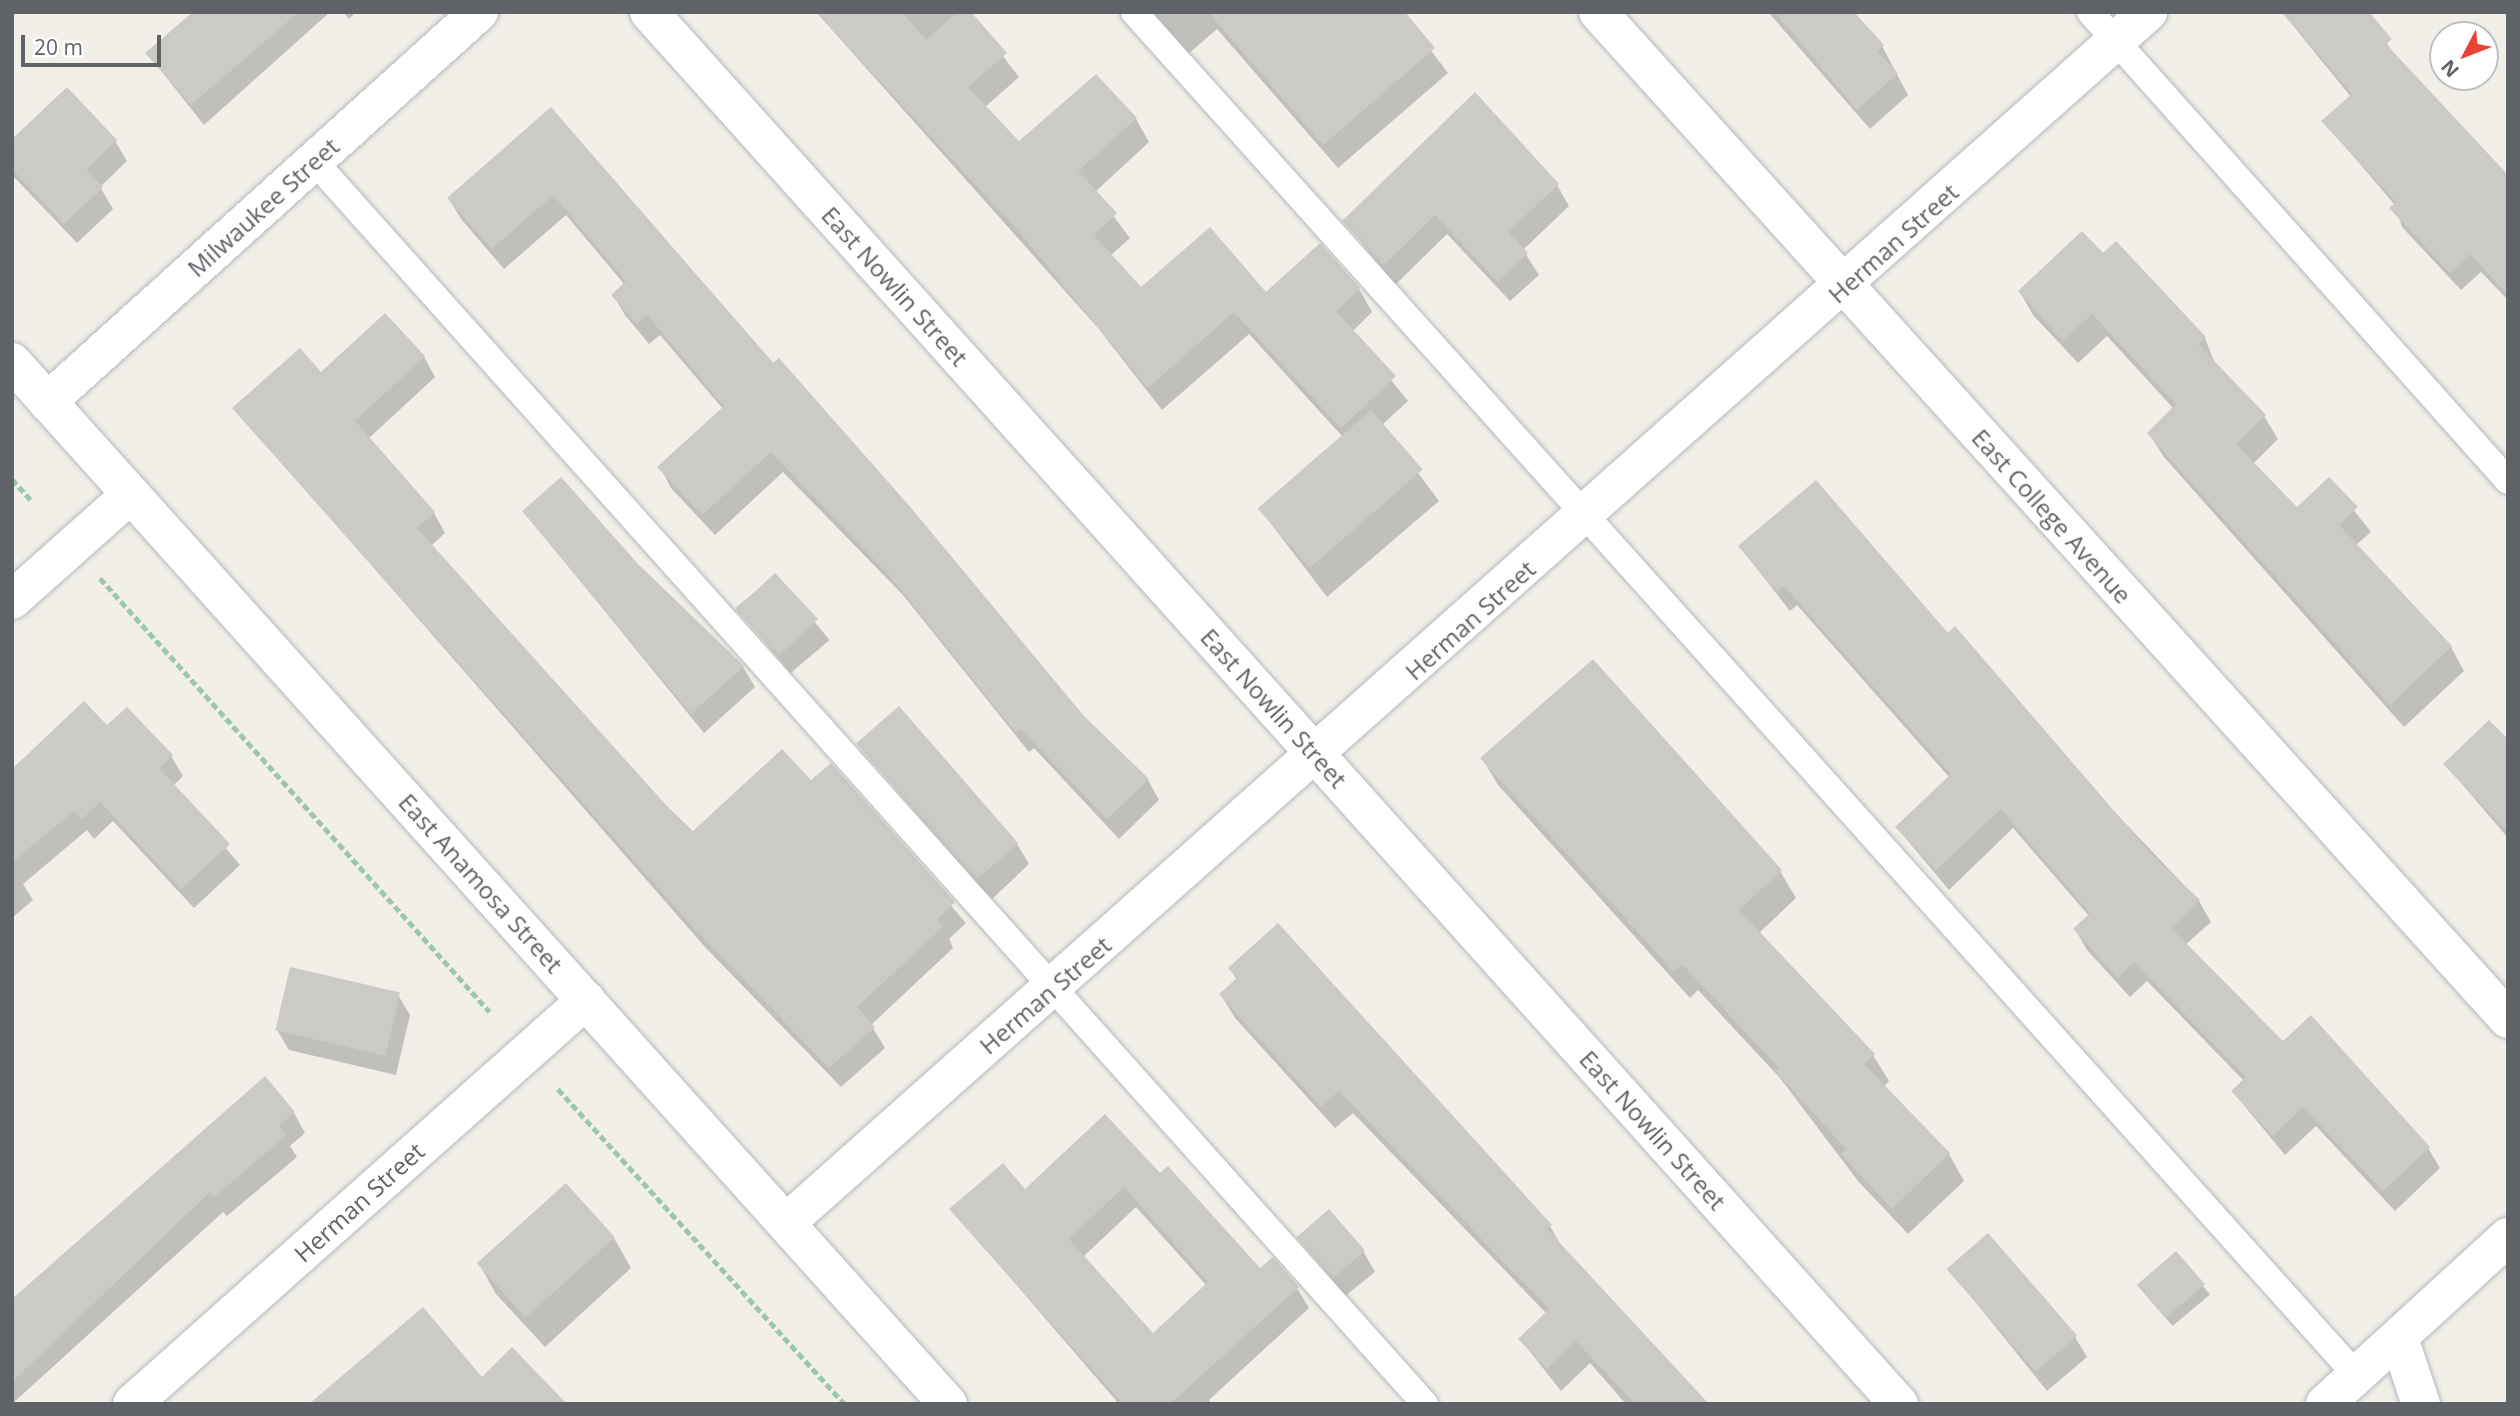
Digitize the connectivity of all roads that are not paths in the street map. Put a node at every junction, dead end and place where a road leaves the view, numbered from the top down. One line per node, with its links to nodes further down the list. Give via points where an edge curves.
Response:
1 (479, 12): 8 (street, Milwaukee Street)
2 (649, 12): 16 (street, East Nowlin Street)
3 (1134, 12): 14 (lane)
4 (1598, 12): 9 (street, East College Avenue)
5 (2090, 12): 7 (lane)
6 (2148, 12): 7 (street, Herman Street)
7 (2116, 41): 9 (street, Herman Street); 12 (lane)
8 (314, 161): 11 (street, Milwaukee Street); 17 (lane)
9 (1843, 288): 14 (street, Herman Street); 19 (street, East College Avenue)
10 (12, 362): 11 (street, East Anamosa Street)
11 (47, 402): 13 (street, East Anamosa Street)
12 (2508, 481)
13 (131, 494): 15 (street); 18 (street, East Anamosa Street)
14 (1584, 518): 16 (street, Herman Street); 23 (lane)
15 (12, 600)
16 (1318, 756): 17 (street, Herman Street); 27 (street, East Nowlin Street)
17 (1052, 989): 20 (street, Herman Street); 26 (lane)
18 (586, 1000): 20 (street, East Anamosa Street); 24 (street, Herman Street)
19 (2508, 1019)
20 (786, 1223): 25 (street, East Anamosa Street)
21 (2508, 1237): 22 (street)
22 (2399, 1338): 23 (street); 29 (street)
23 (2357, 1376): 28 (street)
24 (132, 1404)
25 (948, 1404)
26 (1425, 1404)
27 (1899, 1404)
28 (2325, 1404)
29 (2421, 1404)

